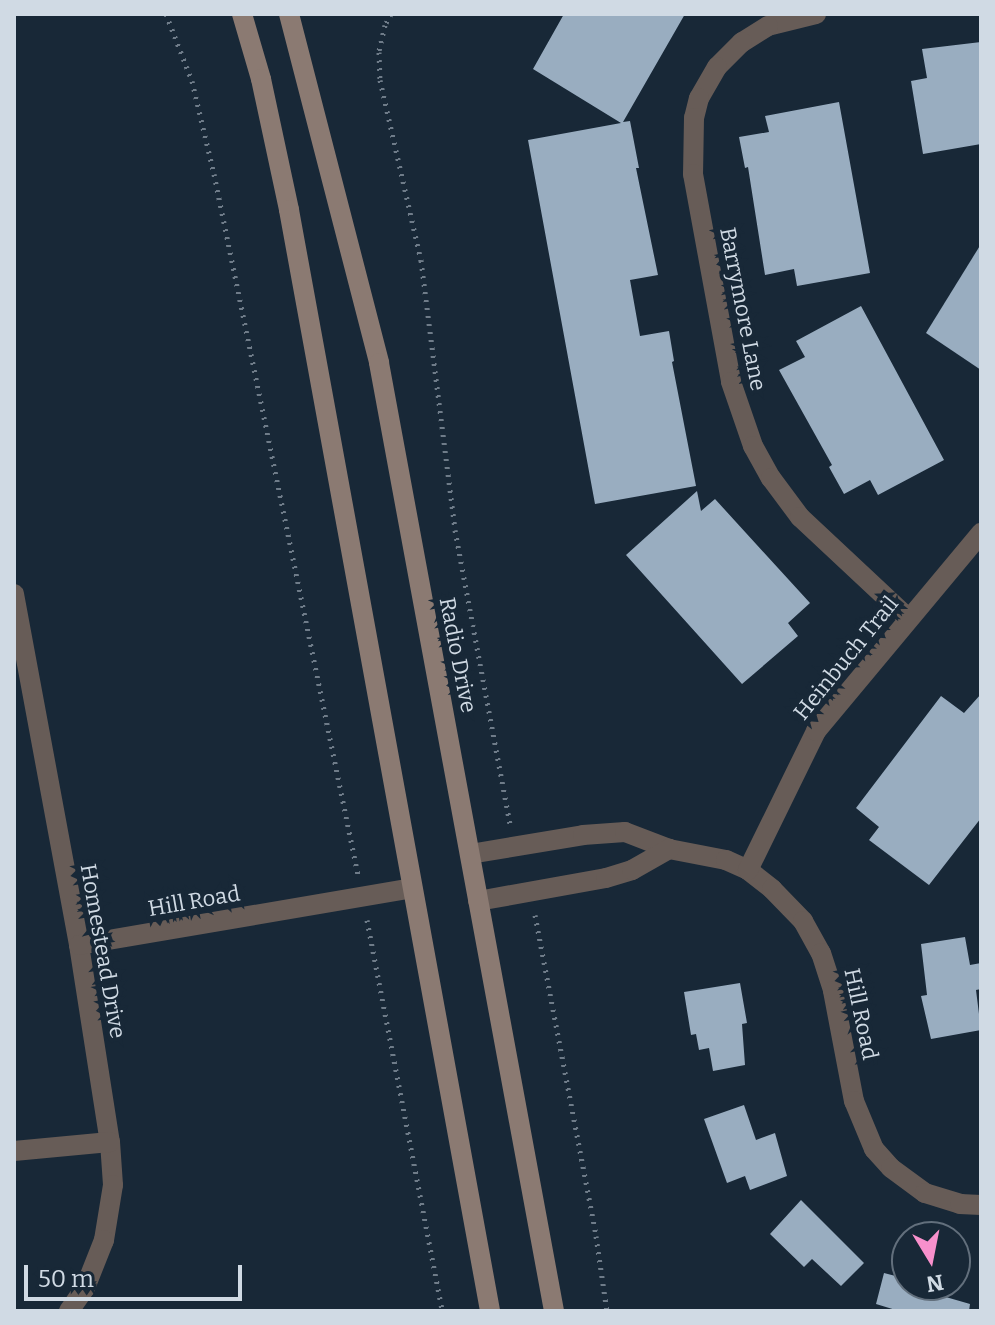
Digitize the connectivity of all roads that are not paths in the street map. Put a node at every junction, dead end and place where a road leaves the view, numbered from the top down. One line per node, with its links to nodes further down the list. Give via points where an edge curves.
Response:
1 (242, 14): 10 (main road, via 287,196)
2 (289, 14): 8 (main road, Radio Drive, via 379,363)
3 (816, 14): 6 (street, Barrymore Lane, via 768,26 717,67 694,118 693,174 729,374 753,446 800,517)
4 (981, 533): 6 (street, Heinbuch Trail)
5 (14, 594): 12 (street, Homestead Drive)
6 (909, 619): 9 (street, Heinbuch Trail, via 816,731)
7 (669, 849): 8 (street, Hill Road, via 625,832); 9 (street, Hill Road, via 704,853); 11 (street, via 606,878)
8 (470, 854): 11 (main road, Radio Drive)
9 (748, 870): 15 (street, Hill Road, via 803,921 821,953 831,978 858,1115 874,1149 925,1193)
10 (412, 888): 12 (street, Hill Road); 17 (main road)
11 (478, 901): 18 (main road, Radio Drive)
12 (79, 945): 13 (street, Homestead Drive)
13 (110, 1142): 14 (street); 16 (street, Homestead Drive, via 113,1185 104,1240 85,1288)
14 (14, 1151)
15 (981, 1205)
16 (69, 1311)
17 (490, 1311)
18 (554, 1311)

